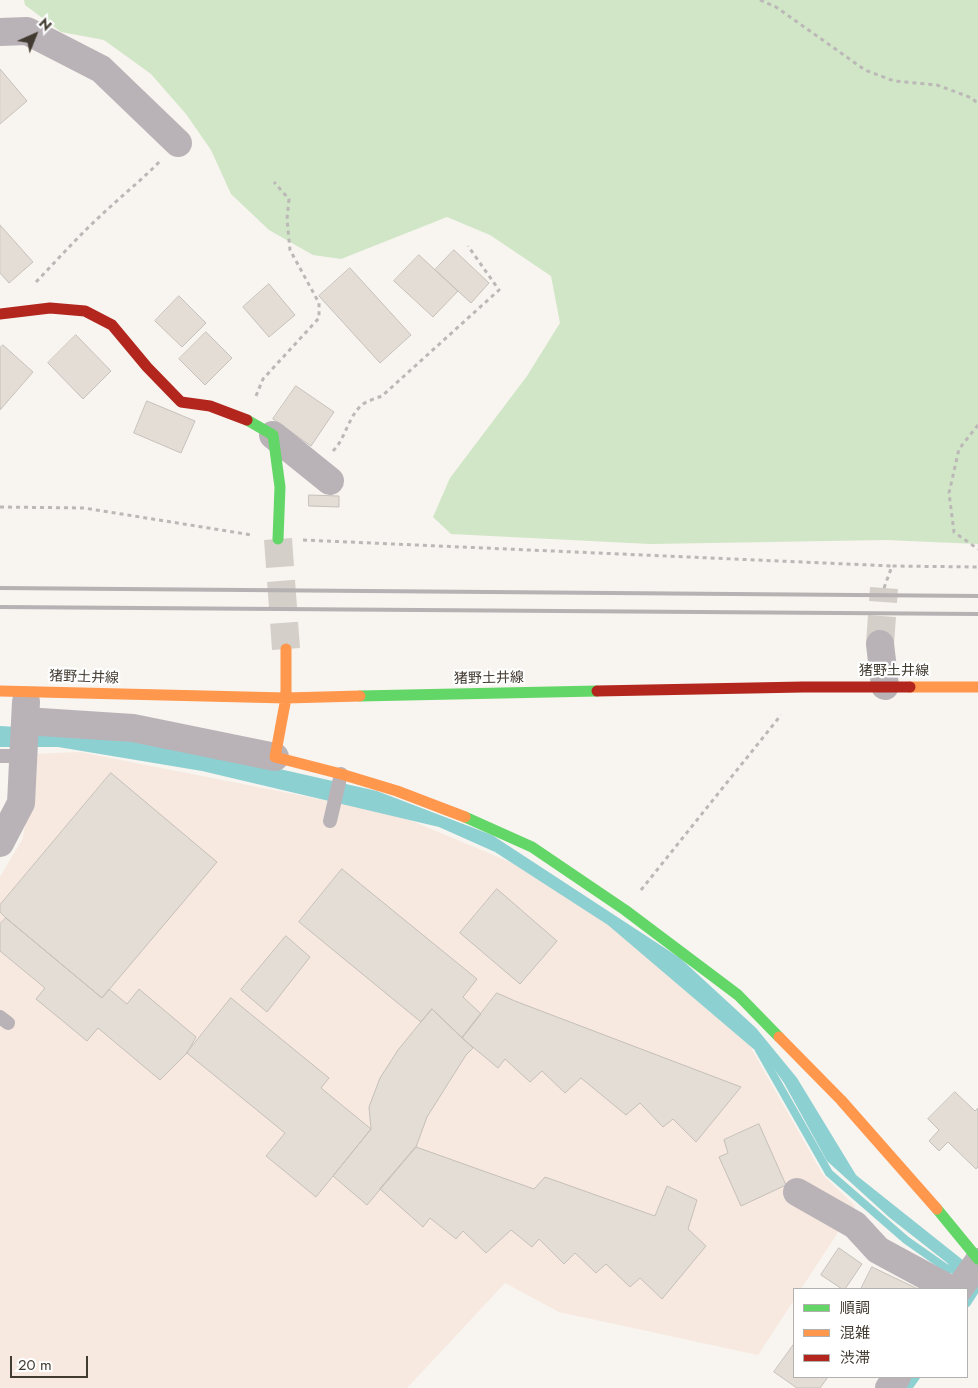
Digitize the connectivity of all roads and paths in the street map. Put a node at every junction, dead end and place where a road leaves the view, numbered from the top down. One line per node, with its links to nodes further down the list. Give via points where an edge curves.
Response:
1 (760, 0): 3 (path, via 776,7 865,70 894,81 937,85 972,98)
2 (0, 32): 4 (street, via 27,31 101,69)
3 (978, 104)
4 (178, 143): 7 (path)
5 (274, 182): 8 (path, via 289,199 290,250 319,303 319,318 263,379)
6 (468, 246): 11 (path, via 499,290 382,396 363,405 351,420)
7 (3, 313): 8 (street, via 50,308 85,311 112,325 181,402 210,406)
8 (246, 419): 10 (street)
9 (978, 425): 14 (path, via 959,449 949,493 954,532)
10 (273, 435): 11 (street); 13 (street, via 280,487)
11 (322, 475)
12 (0, 507): 13 (path, via 84,508)
13 (278, 539): 15 (path)
14 (978, 549)
15 (892, 566): 16 (path); 17 (path)
16 (978, 567)
17 (884, 588)
18 (880, 644): 20 (street)
19 (286, 649): 24 (street)
20 (885, 686): 21 (street, 猪野土井線); 22 (street, 猪野土井線)
21 (803, 687): 24 (street, 猪野土井線); 31 (path)
22 (978, 687)
23 (13, 691): 24 (street, 猪野土井線); 25 (street)
24 (286, 698): 27 (street)
25 (25, 721): 26 (street); 27 (street, via 133,728)
26 (12, 756): 30 (street, via 21,803)
27 (275, 757): 28 (street)
28 (341, 774): 29 (lane); 31 (street, via 474,820 532,847)
29 (330, 821)
30 (0, 843)
31 (625, 910): 33 (street, via 738,994 841,1100 928,1198)
32 (797, 1192): 33 (street, via 855,1224 878,1250)
33 (965, 1277)

